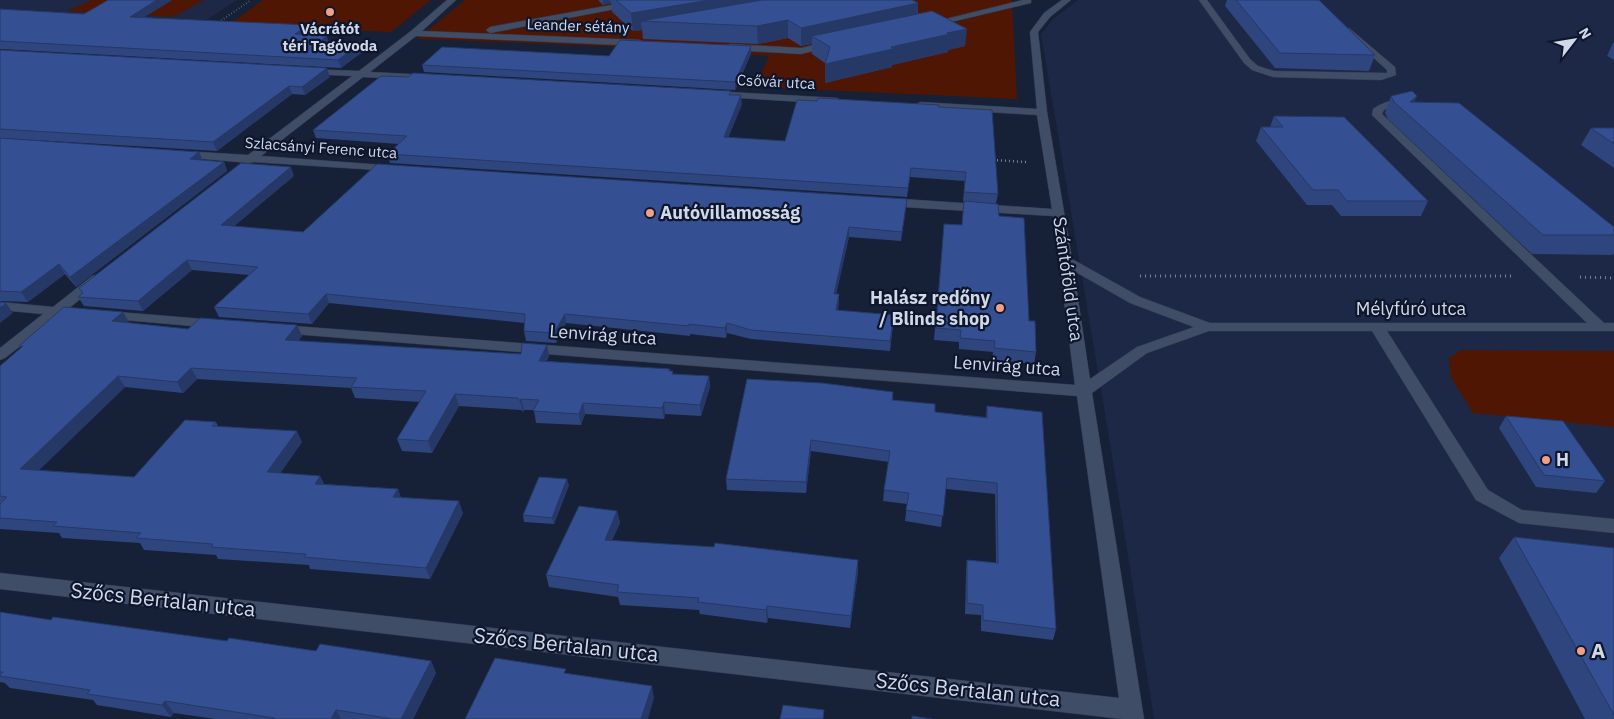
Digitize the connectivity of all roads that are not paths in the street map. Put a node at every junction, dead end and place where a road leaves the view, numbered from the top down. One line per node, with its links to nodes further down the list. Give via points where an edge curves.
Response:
1 (452, 0): 8 (street)
2 (652, 0): 9 (street)
3 (1027, 0): 6 (street, via 1028,3)
4 (1067, 0): 20 (street, Szántóföld utca, via 1047,15 1034,32)
5 (1203, 0): 7 (street, via 1255,68 1273,74 1391,75 1392,69)
6 (923, 25)
7 (1343, 26)
8 (414, 33): 9 (street, Leander sétány); 14 (street)
9 (464, 35): 10 (street, Leander sétány, via 607,41)
10 (646, 39)
11 (838, 43): 12 (street, via 800,50)
12 (723, 47)
13 (302, 71): 14 (street)
14 (360, 74): 15 (street); 22 (street)
15 (439, 79)
16 (695, 93): 17 (street, Csővár utca)
17 (843, 101)
18 (912, 105): 20 (street)
19 (1424, 105): 35 (street, via 1390,104 1377,111 1377,115 1546,276)
20 (1042, 112): 26 (street, Szántóföld utca)
21 (174, 153): 22 (street, Szlacsányi Ferenc utca)
22 (252, 158): 23 (street, Szlacsányi Ferenc utca); 24 (street)
23 (410, 169)
24 (236, 170)
25 (874, 201): 26 (street)
26 (1058, 213): 27 (street, Szántóföld utca)
27 (1066, 261): 33 (street, Mélyfúró utca, via 1135,300); 37 (street, Szántóföld utca)
28 (102, 274): 30 (street)
29 (0, 306): 30 (street)
30 (55, 311): 31 (street); 36 (street)
31 (234, 325)
32 (264, 327): 37 (street, Lenvirág utca)
33 (1208, 327): 34 (street, Mélyfúró utca); 37 (street, Mélyfúró utca, via 1142,350)
34 (1377, 327): 35 (street, Mélyfúró utca); 38 (street, via 1482,495 1519,516)
35 (1607, 327)
36 (0, 355)
37 (1084, 391): 40 (street, Szántóföld utca)
38 (1614, 526)
39 (0, 581): 40 (street, Szőcs Bertalan utca)
40 (1132, 714)

